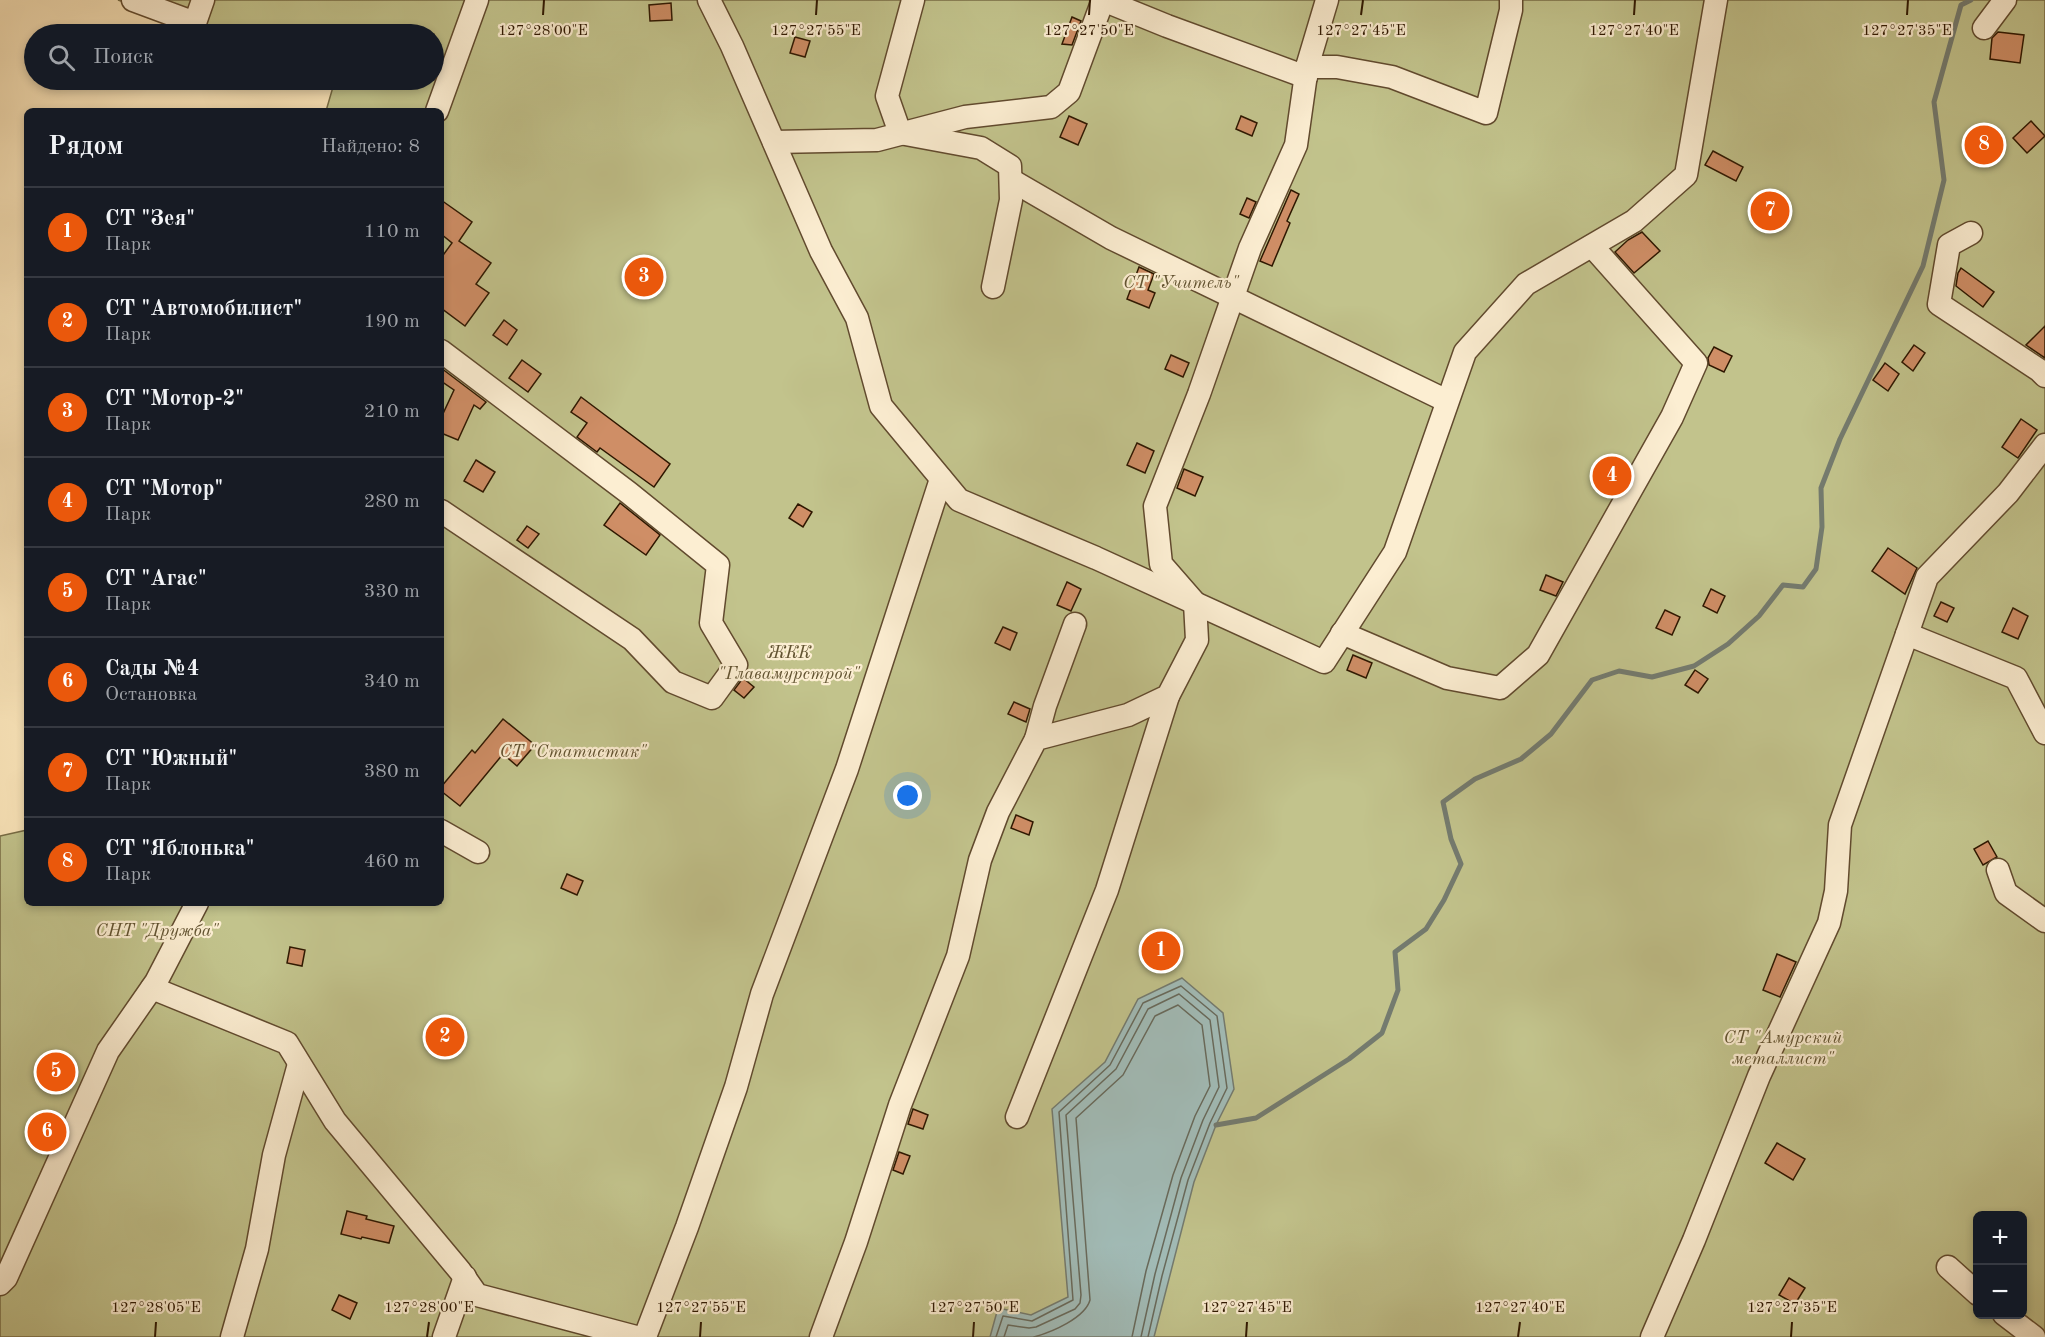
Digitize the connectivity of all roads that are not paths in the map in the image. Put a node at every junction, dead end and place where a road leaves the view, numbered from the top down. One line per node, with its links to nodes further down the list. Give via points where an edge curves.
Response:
1 (133, 0): 2 (street, via 195,23)
2 (203, 0)
3 (477, 0): 13 (street)
4 (709, 0): 15 (street)
5 (913, 0): 14 (street, via 887,96)
6 (1103, 0): 12 (street, via 1167,26); 14 (street, via 1069,92 1051,107 965,117)
7 (1327, 0): 12 (street)
8 (1511, 0): 12 (street, via 1486,113 1392,77 1337,67)
9 (1716, 0): 18 (street, via 1686,175 1634,221)
10 (2005, 0): 11 (street)
11 (1984, 28)
12 (1306, 72): 20 (street, via 1296,145)
13 (438, 108)
14 (900, 133): 15 (street, via 877,140); 16 (street, via 981,148 1010,166)
15 (774, 142): 25 (street, via 821,251 857,318 880,406)
16 (1011, 180): 19 (street, via 1011,200); 20 (street, via 1111,238)
17 (1971, 233): 22 (street, via 1949,245 1939,303)
18 (1592, 246): 23 (street, via 1526,284 1465,352); 29 (street, via 1696,363 1672,417 1538,655 1500,688 1447,678)
19 (993, 287)
20 (1233, 296): 23 (street); 27 (street, via 1155,506 1161,564)
21 (444, 353): 26 (street, via 718,565 711,623 736,665 712,698 673,682 632,639)
22 (2045, 376)
23 (1448, 400): 29 (street, via 1395,552)
24 (2045, 445): 30 (street, via 2008,494 1927,577)
25 (942, 479): 27 (street, via 959,500); 50 (street, via 847,769 762,994 736,1087)
26 (444, 513)
27 (1194, 603): 29 (street, via 1324,662); 31 (street, via 1197,640)
28 (1075, 624): 33 (street)
29 (1342, 633)
30 (1908, 634): 32 (street, via 2016,678); 52 (street, via 1840,825 1836,891 1828,923)
31 (1168, 696): 33 (street, via 1128,715); 41 (street, via 1107,890)
32 (2045, 733)
33 (1036, 739): 51 (street, via 998,812 980,860 958,956 900,1105)
34 (444, 833): 35 (street)
35 (478, 852)
36 (1998, 870): 38 (street, via 2006,893)
37 (195, 906): 39 (street)
38 (2045, 921)
39 (152, 988): 40 (street, via 287,1043); 44 (street, via 108,1051)
40 (299, 1064): 43 (street, via 335,1121); 47 (street, via 274,1155 257,1249)
41 (1017, 1117)
42 (1948, 1267): 45 (street)
43 (465, 1277): 48 (street); 49 (street, via 477,1295)
44 (0, 1284)
45 (1973, 1290)
46 (2011, 1319): 53 (street)
47 (232, 1337)
48 (444, 1337)
49 (636, 1337)
50 (645, 1337)
51 (821, 1337)
52 (1652, 1337)
53 (2034, 1337)

